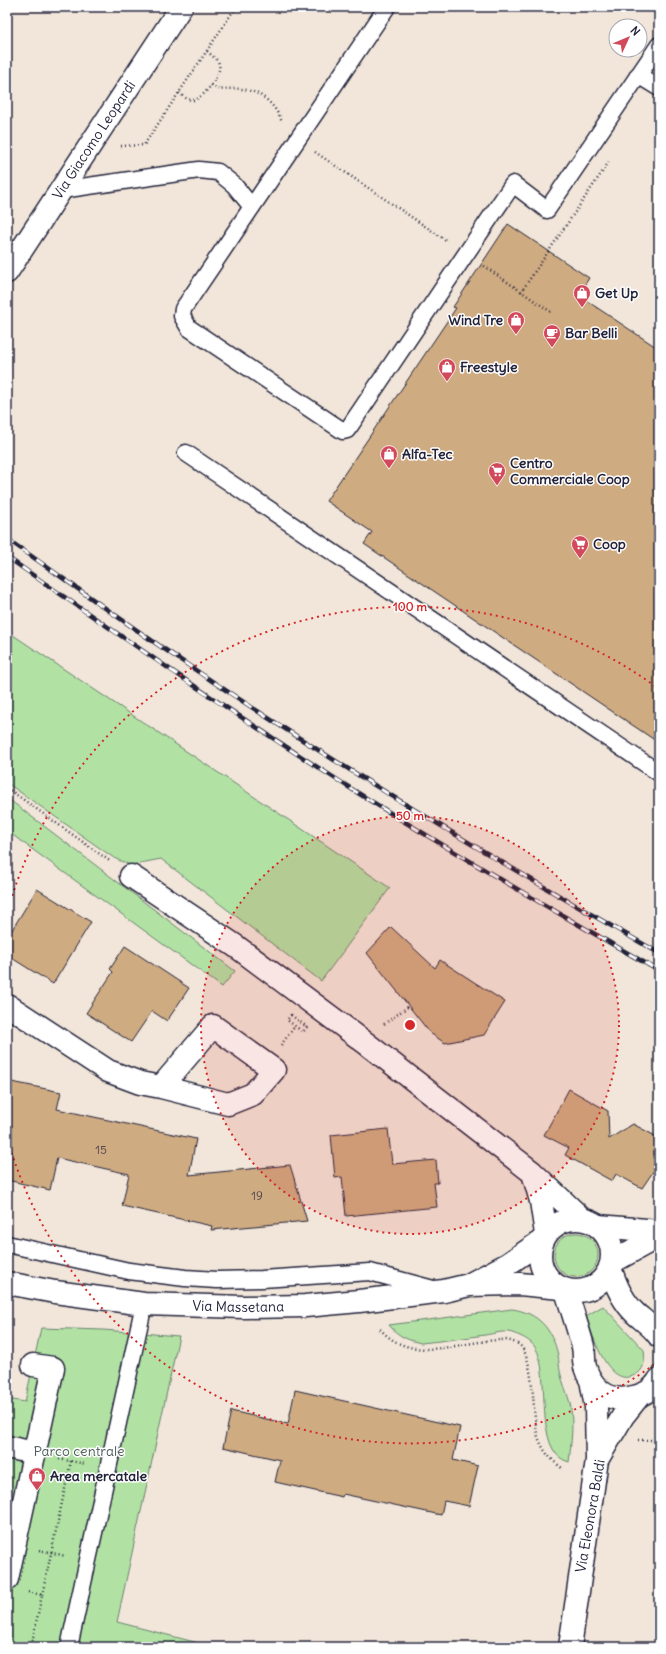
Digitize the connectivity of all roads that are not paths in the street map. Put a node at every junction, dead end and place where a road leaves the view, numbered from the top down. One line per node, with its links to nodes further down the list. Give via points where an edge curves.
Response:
1 (181, 7): 6 (street, Via Giacomo Leopardi)
2 (387, 7): 7 (lane)
3 (659, 44): 4 (lane)
4 (638, 75): 5 (lane); 7 (lane, via 547,210 513,184 347,430 343,431 189,328 182,316 183,309)
5 (659, 88)
6 (61, 190): 7 (lane, via 199,170 218,172 234,185); 8 (street, Via Giacomo Leopardi)
7 (252, 207)
8 (7, 272)
9 (186, 453): 10 (lane)
10 (659, 773)
11 (131, 876): 14 (street, via 237,947)
12 (7, 1005): 13 (street, via 108,1071 140,1084)
13 (161, 1087): 13 (street, via 213,1026 274,1070 253,1094 228,1104)
14 (532, 1172): 15 (street); 18 (street, via 541,1201)
15 (590, 1223): 16 (street, Via Massetana); 18 (street, Via Massetana, via 572,1219 562,1221 553,1226); 20 (street, via 606,1235 611,1245)
16 (659, 1230)
17 (659, 1236): 20 (street, Via Massetana)
18 (544, 1237): 22 (street, Via Massetana, via 508,1264); 23 (street, via 540,1251 542,1268 551,1282)
19 (7, 1244): 24 (lane, via 129,1271 185,1278 254,1279 370,1272)
20 (611, 1265): 23 (street, Via Massetana, via 596,1286 585,1291); 26 (street, via 615,1282 625,1301 635,1313)
21 (7, 1283): 25 (street, Via Massetana)
22 (469, 1285): 23 (street, Via Massetana, via 520,1284); 24 (street, Via Massetana)
23 (564, 1289): 28 (street, via 583,1345)
24 (444, 1291): 25 (street, Via Massetana, via 305,1306)
25 (144, 1304): 35 (lane)
26 (656, 1329)
27 (33, 1365): 31 (street, via 52,1368)
28 (590, 1380): 29 (street, via 605,1395 625,1399); 32 (street, via 596,1407)
29 (653, 1387): 32 (street, Via Eleonora Baldi, via 623,1416)
30 (7, 1447): 31 (street)
31 (34, 1453): 33 (street)
32 (598, 1460): 36 (street, Via Eleonora Baldi)
33 (11, 1544): 34 (street)
34 (14, 1585)
35 (69, 1647)
36 (570, 1647)

